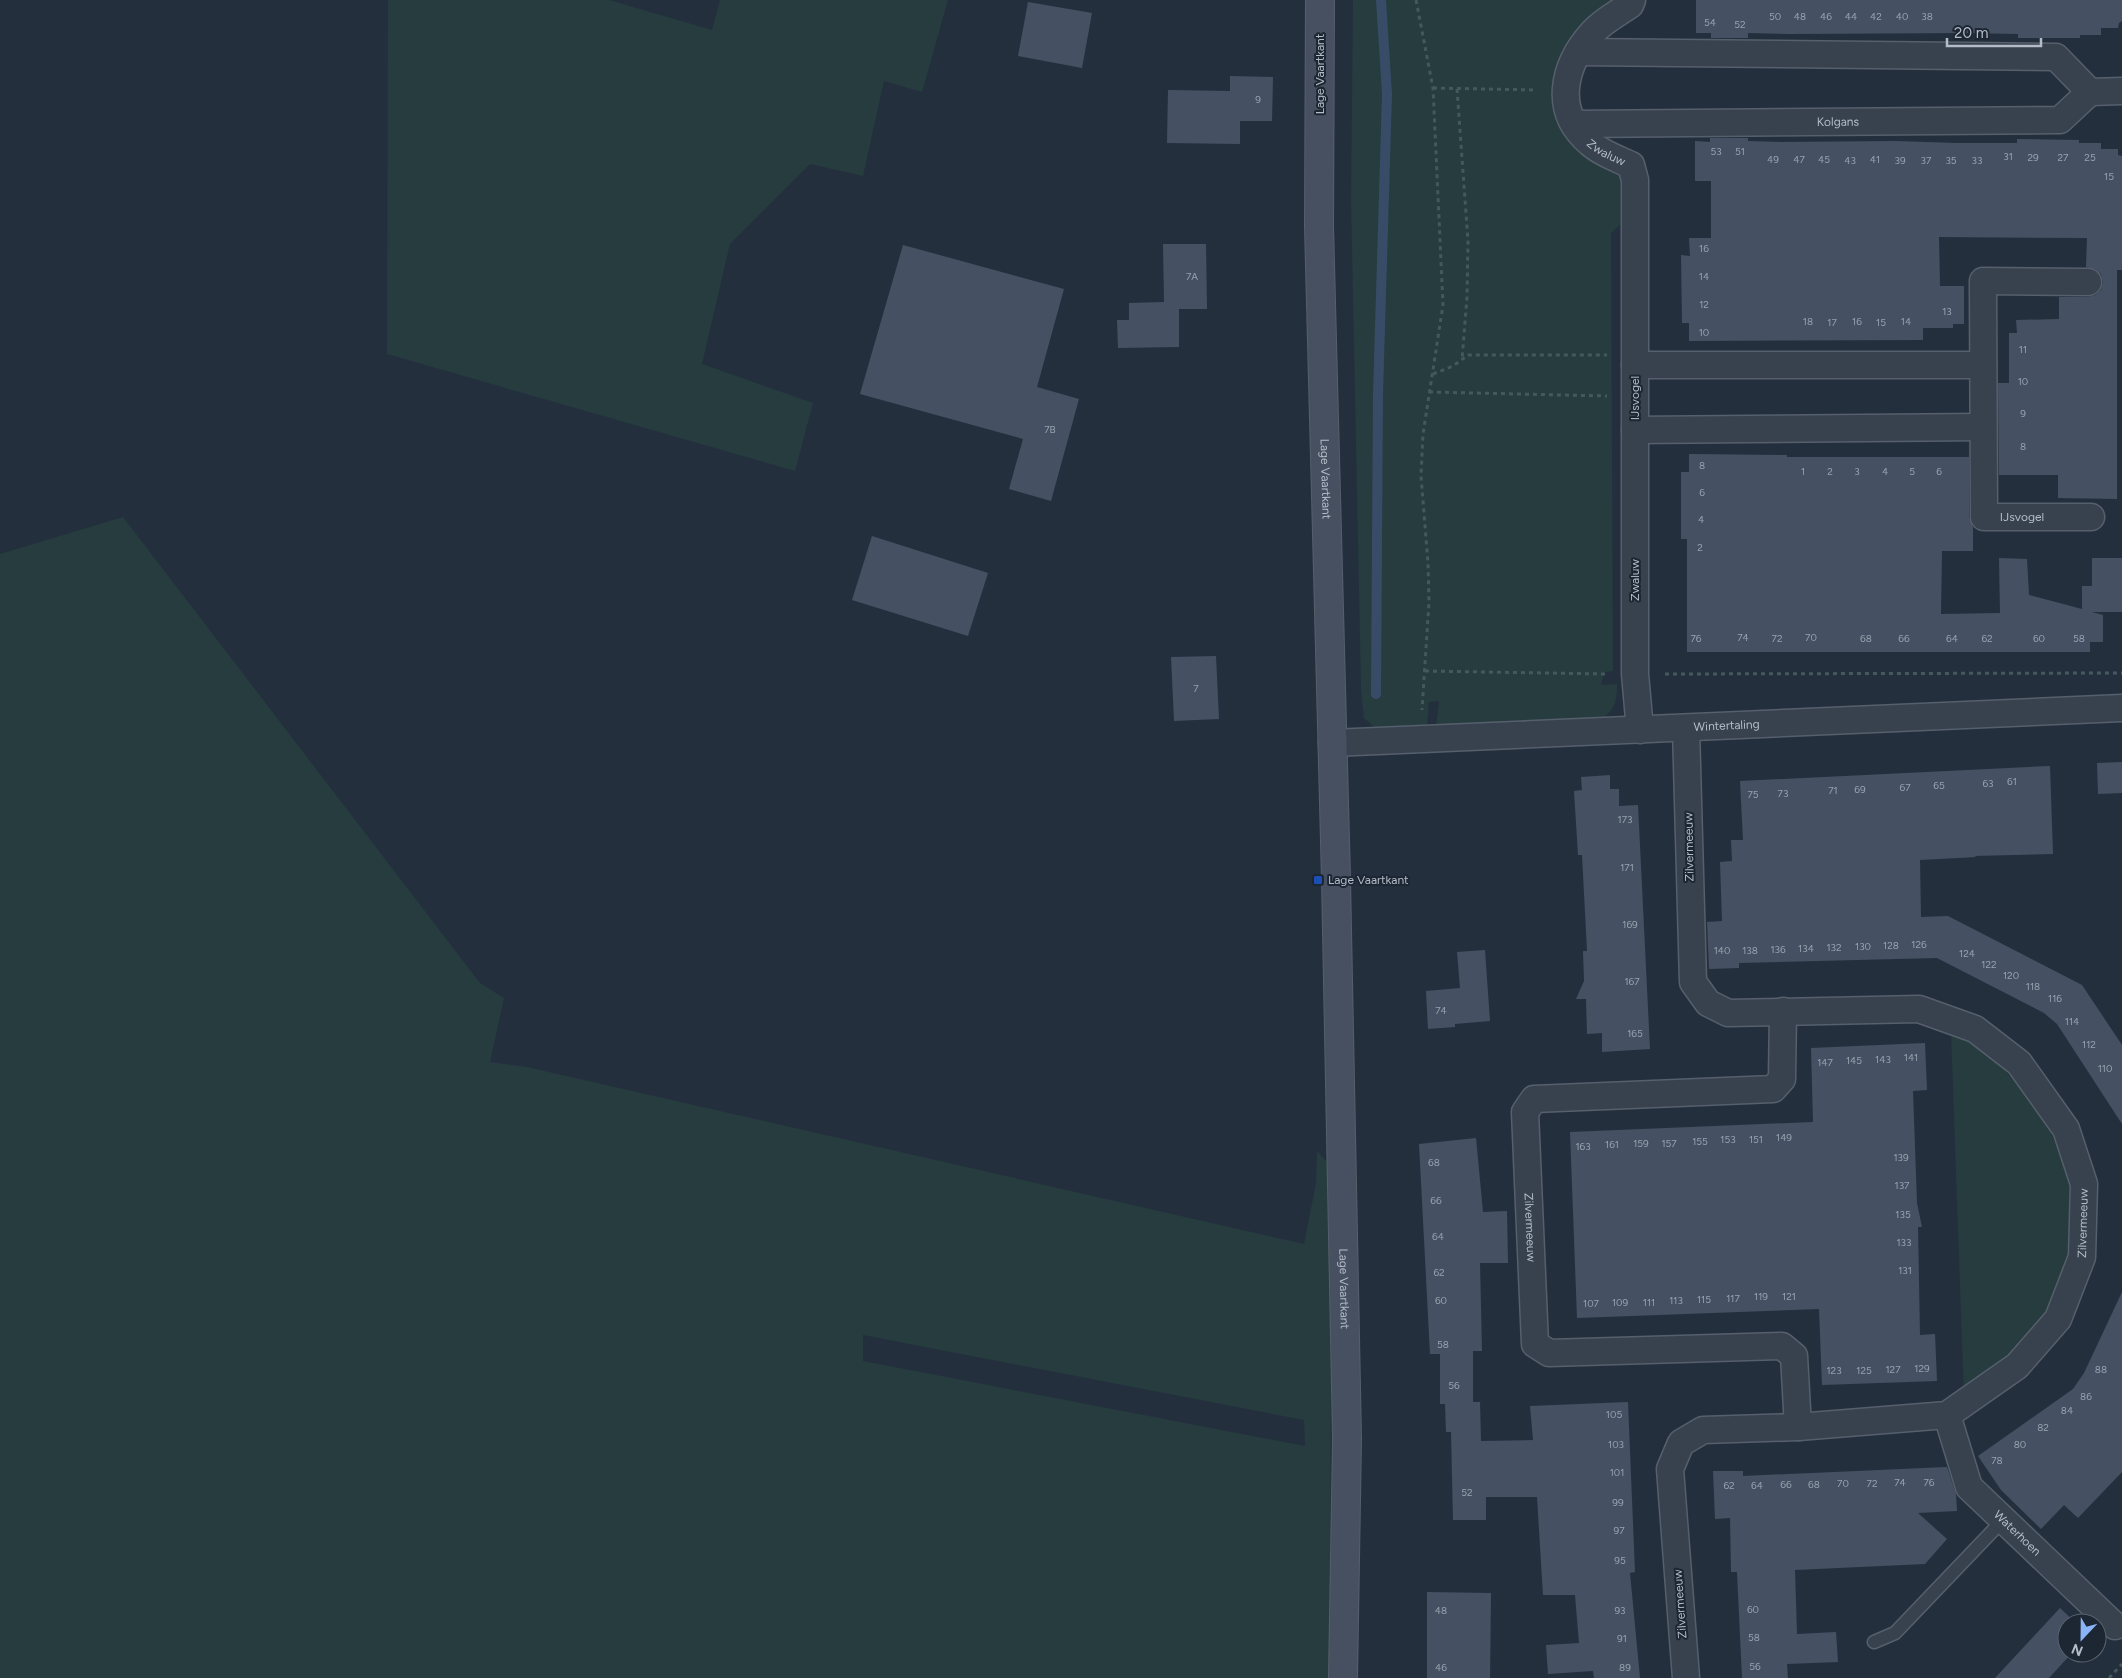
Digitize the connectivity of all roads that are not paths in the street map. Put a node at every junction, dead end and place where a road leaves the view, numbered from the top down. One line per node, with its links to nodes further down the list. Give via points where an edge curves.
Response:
1 (1320, 0): 16 (street, Lage Vaartkant, via 1319,236)
2 (1632, 0): 3 (street, Zwaluw, via 1630,5 1594,31)
3 (1578, 52): 5 (street, via 2056,57); 6 (street, Zwaluw, via 1565,90 1567,108)
4 (2122, 91): 5 (street)
5 (2090, 92): 6 (street, Kolgans, via 2060,120)
6 (1574, 124): 8 (street, Zwaluw, via 1591,144 1631,165 1635,180)
7 (2088, 282): 9 (street, IJsvogel, via 1983,282)
8 (1635, 360): 9 (street, IJsvogel); 11 (street, IJsvogel)
9 (1983, 364): 10 (street, IJsvogel)
10 (1984, 427): 11 (street, IJsvogel); 12 (street, IJsvogel, via 1984,517)
11 (1635, 430): 15 (street, Zwaluw, via 1635,674)
12 (2091, 517)
13 (2122, 708): 14 (street, Wintertaling)
14 (1686, 729): 15 (street, Wintertaling); 17 (street, Zilvermeeuw, via 1693,982 1708,1003 1728,1013)
15 (1640, 730): 16 (street, Wintertaling)
16 (1332, 743): 23 (street, Lage Vaartkant, via 1347,1439)
17 (1783, 1011): 18 (street, Zilvermeeuw, via 1919,1009 1975,1029 2020,1063 2066,1128 2084,1184 2082,1257 2058,1318 2017,1366); 19 (street, Zilvermeeuw, via 1782,1079 1773,1089 1534,1099 1525,1112 1535,1344 1549,1354 1782,1346 1794,1356)
18 (1947, 1415): 19 (street, Zilvermeeuw); 20 (street, Waterhoen, via 1968,1487)
19 (1798, 1427): 24 (street, Zilvermeeuw, via 1703,1430 1681,1443 1670,1468)
20 (2003, 1520): 21 (street, Waterhoen); 22 (lane, via 1895,1633)
21 (2119, 1629)
22 (1874, 1642)
23 (1343, 1678)
24 (1686, 1678)

